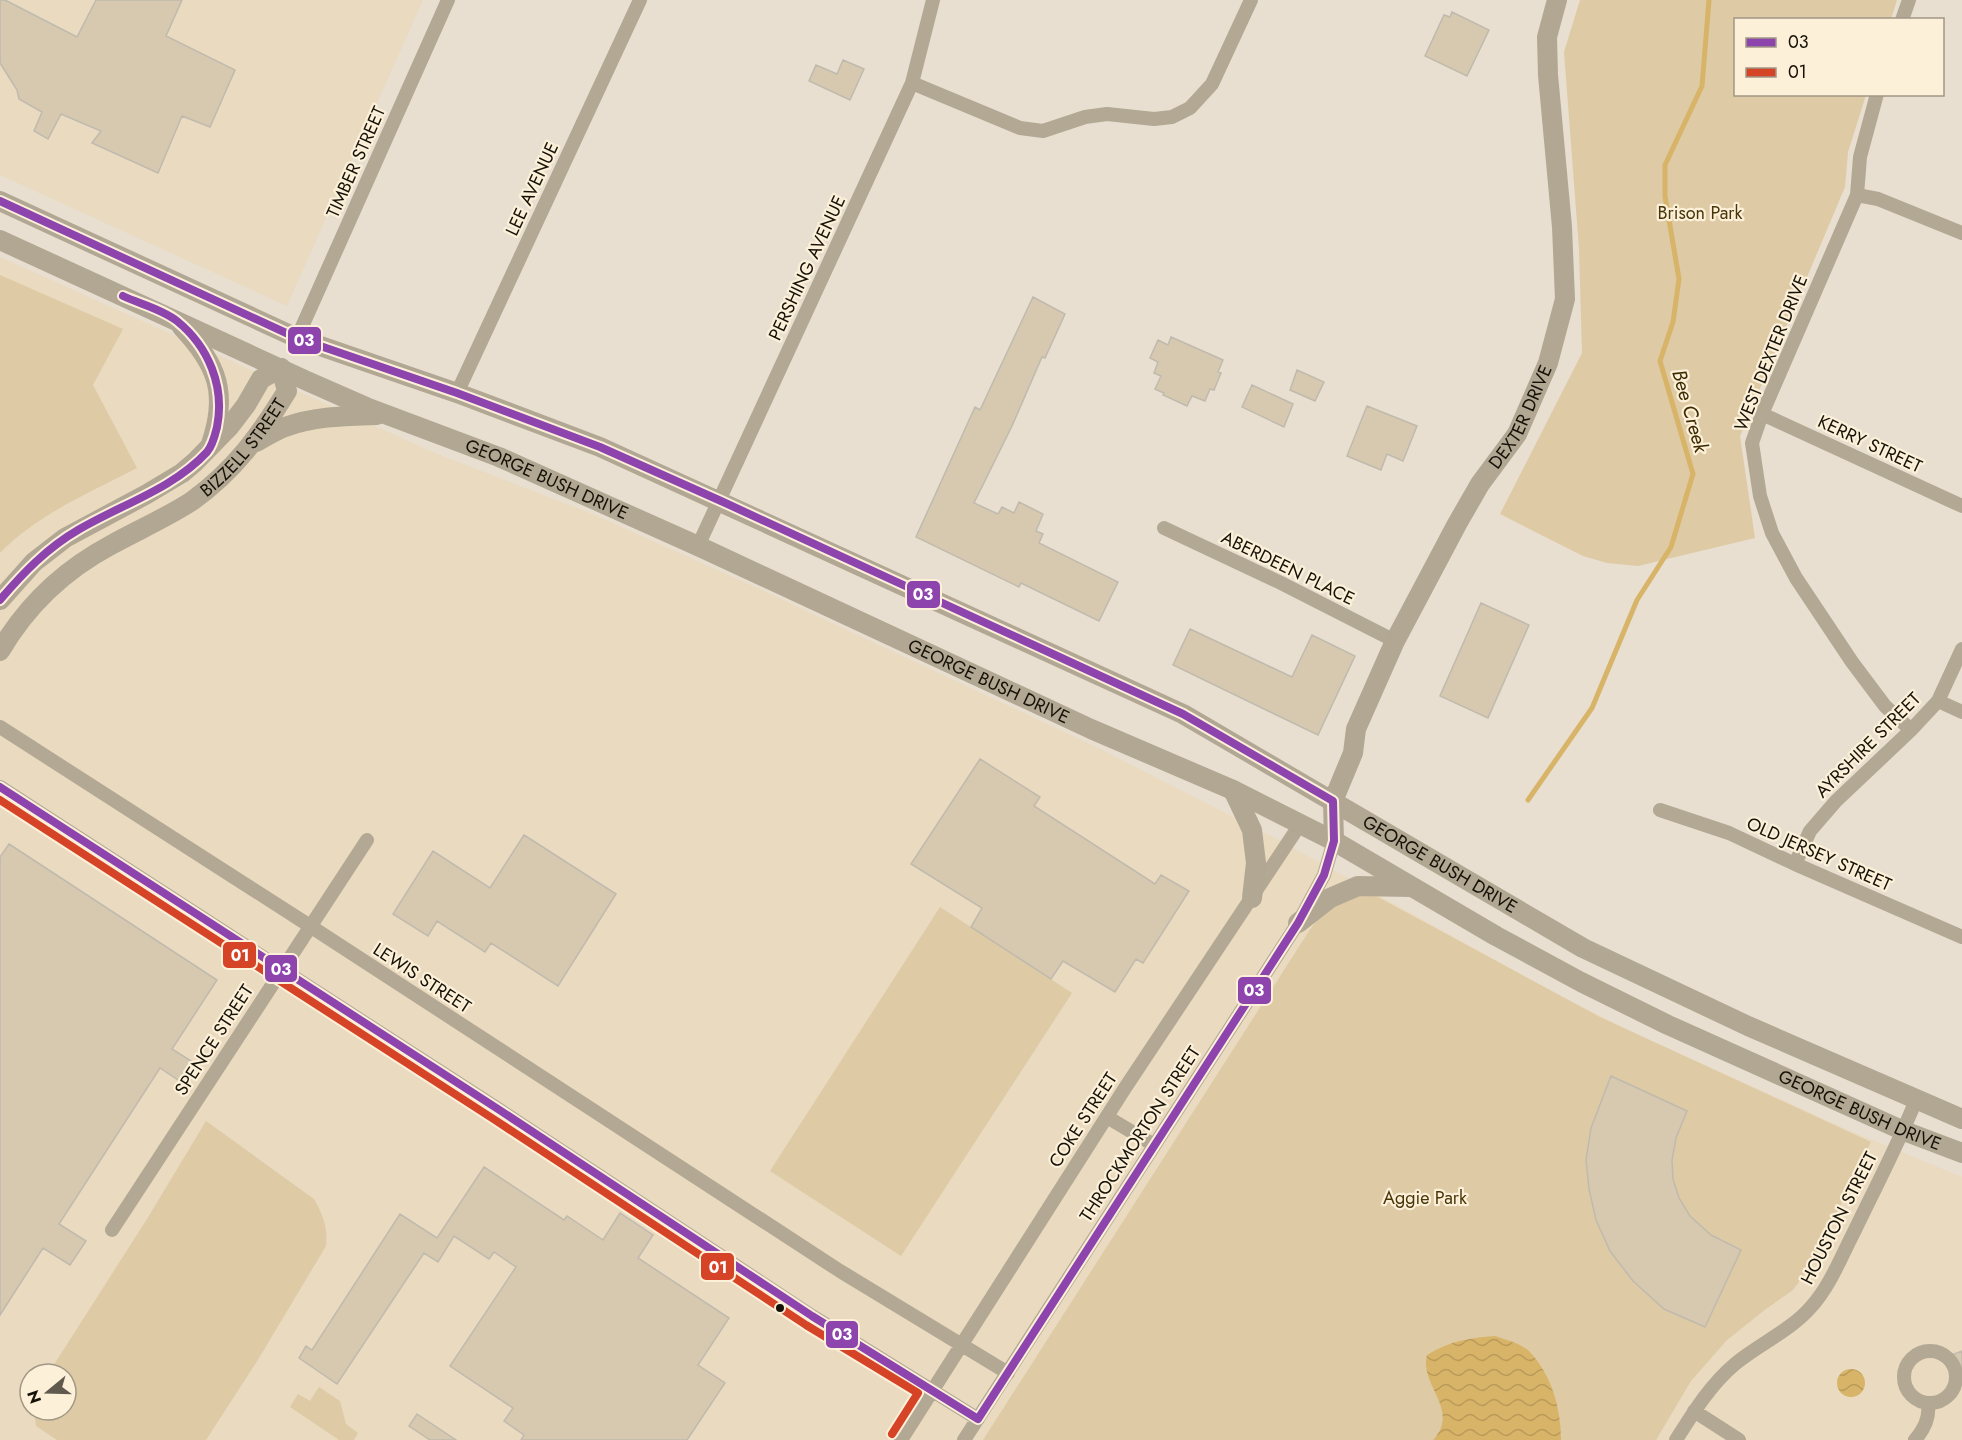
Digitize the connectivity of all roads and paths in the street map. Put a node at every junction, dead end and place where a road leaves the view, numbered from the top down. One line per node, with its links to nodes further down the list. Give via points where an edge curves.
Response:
1 (448, 0): 15 (street, TIMBER STREET)
2 (640, 0): 17 (street, LEE AVENUE)
3 (933, 0): 8 (street, PERSHING AVENUE)
4 (1251, 0): 8 (street, via 1212,84 1190,108 1172,117 1107,114 1043,130 1020,128)
5 (1557, 0): 27 (main road, DEXTER DRIVE, via 1547,37 1548,75 1565,299 1548,363 1517,435 1456,524)
6 (1909, 0): 7 (street)
7 (1903, 18)
8 (912, 83): 22 (street, PERSHING AVENUE)
9 (1875, 96): 10 (street, WEST DEXTER DRIVE, via 1860,157)
10 (1857, 195): 12 (street, via 1878,199); 19 (street, WEST DEXTER DRIVE)
11 (0, 201): 15 (main road, GEORGE BUSH DRIVE)
12 (1962, 233)
13 (0, 240): 14 (main road, GEORGE BUSH DRIVE)
14 (176, 321): 16 (main road, GEORGE BUSH DRIVE); 21 (main road, via 202,349 217,378 219,411)
15 (297, 338): 16 (main road); 17 (main road, GEORGE BUSH DRIVE)
16 (281, 368): 18 (main road, GEORGE BUSH DRIVE); 20 (main road, BIZZELL STREET, via 287,391); 21 (main road, BIZZELL STREET, via 261,379 238,416)
17 (456, 393): 22 (main road, GEORGE BUSH DRIVE, via 600,447)
18 (386, 414): 20 (main road, via 312,420); 25 (main road, GEORGE BUSH DRIVE, via 499,457)
19 (1762, 414): 23 (street, KERRY STREET); 33 (street, WEST DEXTER DRIVE, via 1752,443 1760,496 1773,533 1796,578 1852,662 1885,706)
20 (254, 444): 29 (main road, BIZZELL STREET, via 191,501 92,555 62,576 25,615)
21 (209, 450): 26 (main road, BIZZELL STREET, via 166,484 65,538 34,562)
22 (721, 501): 25 (street, PERSHING AVENUE); 36 (main road, GEORGE BUSH DRIVE, via 1183,714)
23 (1962, 506)
24 (1164, 528): 27 (street, ABERDEEN PLACE)
25 (698, 546): 35 (main road, GEORGE BUSH DRIVE, via 1090,729)
26 (0, 600)
27 (1395, 641): 36 (main road, DEXTER DRIVE, via 1356,729 1353,753)
28 (1962, 649): 30 (street, AYRSHIRE STREET)
29 (0, 651)
30 (1938, 701): 31 (street); 33 (street, AYRSHIRE STREET)
31 (1962, 712)
32 (0, 727): 45 (street, LEWIS STREET)
33 (1911, 730): 41 (street, AYRSHIRE STREET, via 1810,831)
34 (0, 788): 47 (street)
35 (1233, 790): 38 (main road, GEORGE BUSH DRIVE); 43 (main road, via 1251,830 1256,863)
36 (1333, 801): 38 (main road); 40 (main road); 48 (main road, GEORGE BUSH DRIVE, via 1583,948)
37 (1660, 810): 41 (street, OLD JERSEY STREET, via 1729,833)
38 (1301, 823): 40 (main road, GEORGE BUSH DRIVE); 43 (street, COKE STREET)
39 (367, 840): 45 (street, SPENCE STREET)
40 (1334, 841): 42 (main road, GEORGE BUSH DRIVE); 44 (street, THROCKMORTON STREET, via 1324,875)
41 (1795, 864): 46 (street, OLD JERSEY STREET)
42 (1412, 886): 44 (main road, via 1359,886 1330,898); 51 (main road, GEORGE BUSH DRIVE, via 1581,982)
43 (1252, 898): 49 (street, COKE STREET)
44 (1298, 923): 52 (street, THROCKMORTON STREET)
45 (310, 926): 47 (street, SPENCE STREET); 55 (street, LEWIS STREET, via 840,1271)
46 (1962, 938)
47 (282, 970): 54 (street, SPENCE STREET); 57 (street, via 812,1316)
48 (1916, 1100): 50 (main road, GEORGE BUSH DRIVE); 51 (street, HOUSTON STREET)
49 (1107, 1117): 52 (street); 55 (street, COKE STREET)
50 (1962, 1119)
51 (1904, 1131): 53 (main road, GEORGE BUSH DRIVE); 59 (street, HOUSTON STREET, via 1820,1296 1803,1316 1728,1371)
52 (1154, 1145): 56 (street, THROCKMORTON STREET)
53 (1962, 1153)
54 (112, 1230)
55 (961, 1343): 56 (street, LEWIS STREET); 57 (street, COKE STREET)
56 (1008, 1373): 60 (street, THROCKMORTON STREET)
57 (933, 1390): 60 (street); 61 (street, COKE STREET)
58 (1928, 1403): 65 (street, via 1928,1417)
59 (1694, 1412): 63 (street, HOUSTON STREET); 64 (street)
60 (978, 1419): 62 (street, THROCKMORTON STREET)
61 (901, 1440)
62 (964, 1440)
63 (1676, 1440)
64 (1739, 1440)
65 (1915, 1440)

